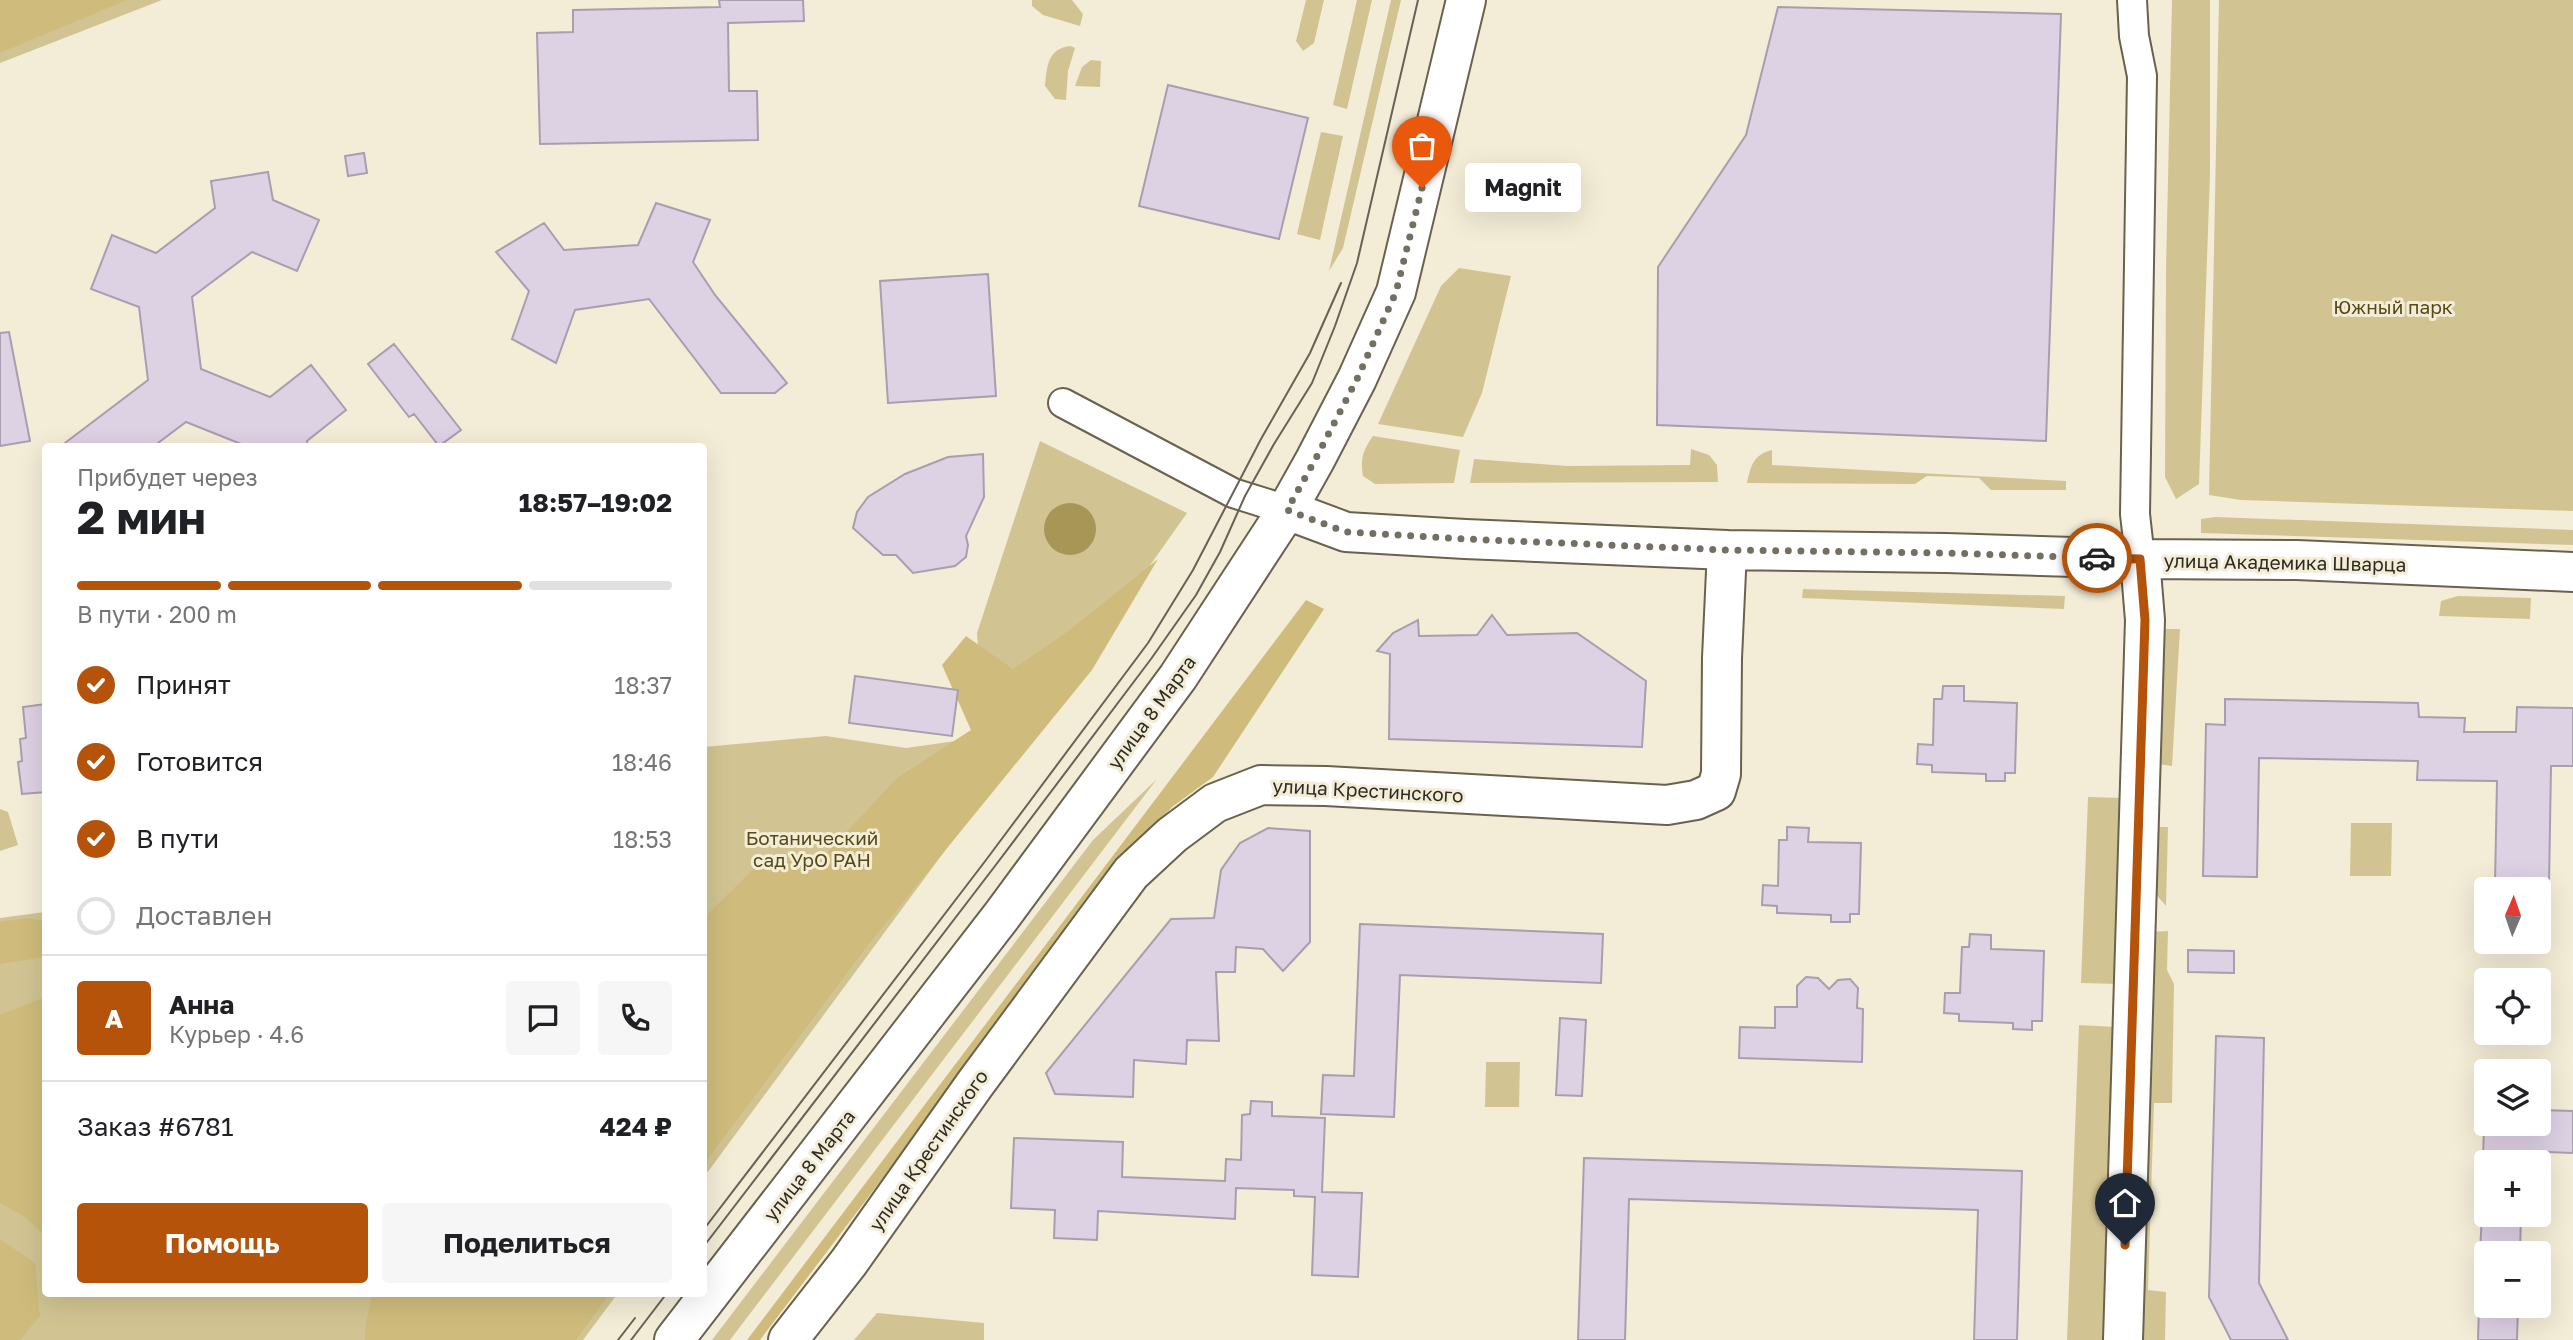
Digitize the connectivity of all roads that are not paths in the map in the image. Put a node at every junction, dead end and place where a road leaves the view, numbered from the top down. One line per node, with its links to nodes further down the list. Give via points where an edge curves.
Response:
1 (1466, 0): 4 (street, улица 8 Марта, via 1396,292 1357,379)
2 (2132, 0): 6 (street, via 2142,76 2135,500)
3 (1063, 403): 4 (street, via 1233,493)
4 (1287, 510): 5 (street, улица Академика Шварца, via 1346,532); 8 (street, улица 8 Марта, via 1178,677 1003,914)
5 (1727, 550): 6 (street, улица Академика Шварца); 9 (street, улица Крестинского, via 1721,774 1716,791 1667,805 1261,785 1215,803 1131,873)
6 (2140, 559): 7 (street, улица Академика Шварца, via 2297,560); 10 (street, via 2145,620)
7 (2573, 572)
8 (674, 1340)
9 (788, 1340)
10 (2123, 1340)

